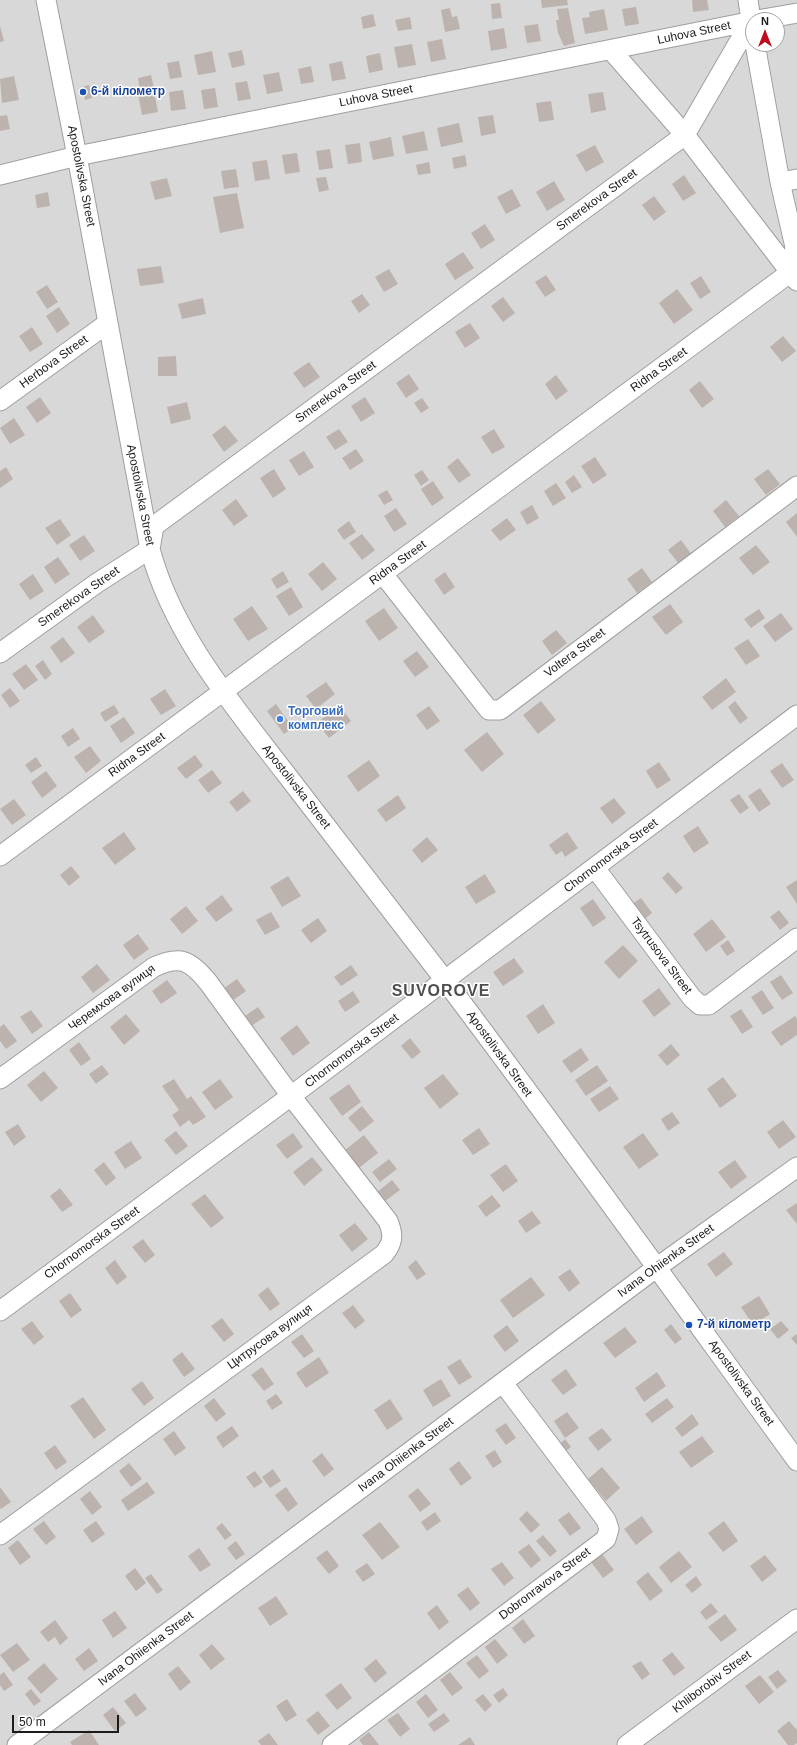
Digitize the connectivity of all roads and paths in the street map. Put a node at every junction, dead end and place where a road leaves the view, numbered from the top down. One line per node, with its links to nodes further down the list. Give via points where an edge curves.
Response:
1 (46, 0): 11 (street, Apostolivska Street)
2 (748, 0): 3 (street)
3 (751, 12)
4 (797, 13): 5 (street, Luhova Street)
5 (785, 16)
6 (745, 26): 8 (street, Luhova Street)
7 (745, 38): 10 (street)
8 (611, 50): 10 (street); 11 (street, Luhova Street)
9 (757, 52): 13 (street)
10 (685, 135): 14 (street); 18 (street, Smerekova Street, via 154,526)
11 (77, 156): 12 (street, Luhova Street); 15 (street, Apostolivska Street)
12 (0, 175)
13 (788, 180): 14 (street, via 795,247)
14 (795, 275): 19 (street, Ridna Street)
15 (108, 323): 16 (street, Herbova Street); 18 (street, Apostolivska Street)
16 (0, 401)
17 (797, 486): 19 (street, Voltera Street, via 500,710 489,710)
18 (150, 549): 20 (street, Smerekova Street, via 97,583); 21 (street, Apostolivska Street, via 167,598 190,641)
19 (383, 574): 21 (street, Ridna Street)
20 (0, 654)
21 (223, 692): 23 (street, Ridna Street); 26 (street, Apostolivska Street)
22 (797, 715): 24 (street, Chornomorska Street)
23 (0, 856)
24 (595, 868): 25 (street, Tsytrusova Street, via 692,998 700,1005 709,1005); 26 (street, Chornomorska Street)
25 (797, 938)
26 (445, 980): 28 (street, Chornomorska Street); 30 (street, Apostolivska Street)
27 (0, 1079): 28 (street, Черемхова вулиця, via 154,967 169,961 183,961 197,968)
28 (291, 1096): 31 (street, Chornomorska Street); 34 (street, Цитрусова вулиця, via 388,1221 393,1237 390,1246 384,1254)
29 (797, 1167): 30 (street, Ivana Ohiienka Street)
30 (656, 1268): 32 (street, Ivana Ohiienka Street); 33 (street, Apostolivska Street)
31 (0, 1311)
32 (503, 1383): 36 (street, Ivana Ohiienka Street); 37 (street, Dobronravova Street, via 606,1520 609,1530 606,1539)
33 (797, 1461)
34 (0, 1535)
35 (797, 1619): 38 (street, Khliborobiv Street)
36 (17, 1745)
37 (332, 1745)
38 (627, 1745)

